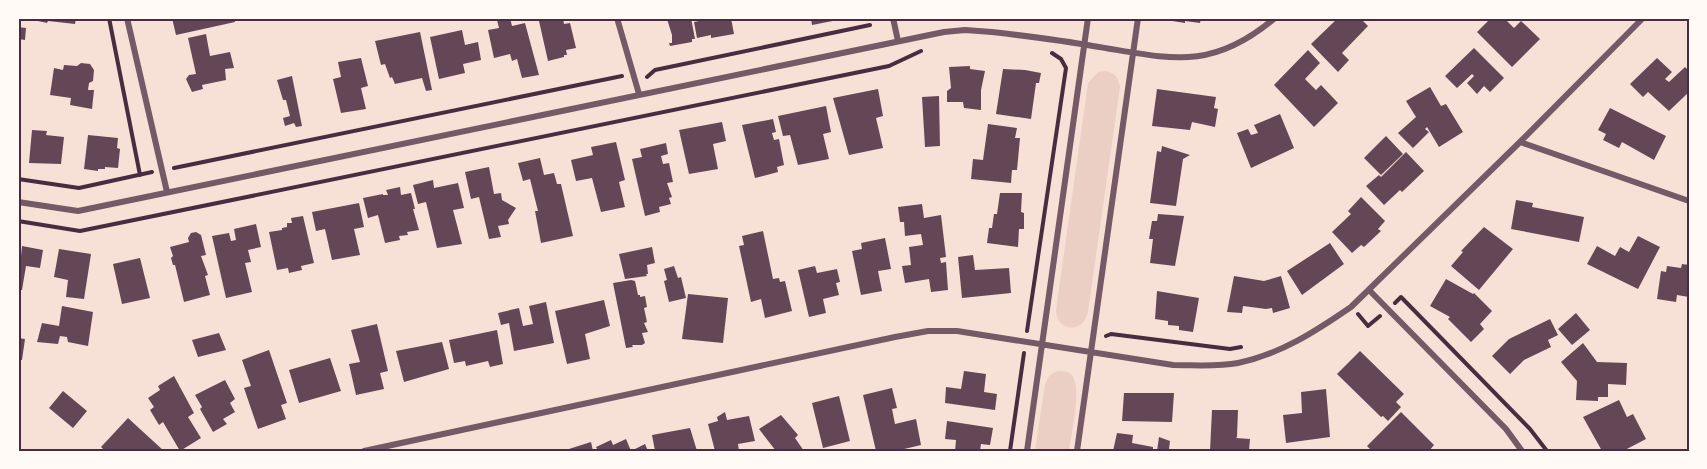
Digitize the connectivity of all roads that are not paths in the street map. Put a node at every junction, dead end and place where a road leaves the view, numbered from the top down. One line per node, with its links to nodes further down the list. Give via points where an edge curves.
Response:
1 (127, 18): 13 (street)
2 (616, 18): 11 (street)
3 (893, 18): 8 (street)
4 (1088, 18): 9 (street)
5 (1138, 18): 10 (street)
6 (1275, 18): 10 (street, via 1241,43 1218,53 1174,59)
7 (1643, 18): 12 (street)
8 (898, 41): 9 (street, via 965,30); 11 (street)
9 (1085, 44): 10 (street); 17 (street)
10 (1134, 52): 18 (street)
11 (639, 94): 13 (street)
12 (1520, 142): 14 (street); 16 (street)
13 (167, 192): 15 (street, via 78,210)
14 (1689, 201)
15 (18, 202)
16 (1369, 290): 18 (street, via 1325,325 1294,343 1237,363 1173,365); 22 (street, via 1506,429)
17 (1042, 343): 18 (street); 19 (street, via 957,331 928,331); 20 (street)
18 (1091, 351): 21 (street)
19 (364, 451)
20 (1027, 451)
21 (1077, 451)
22 (1522, 451)

